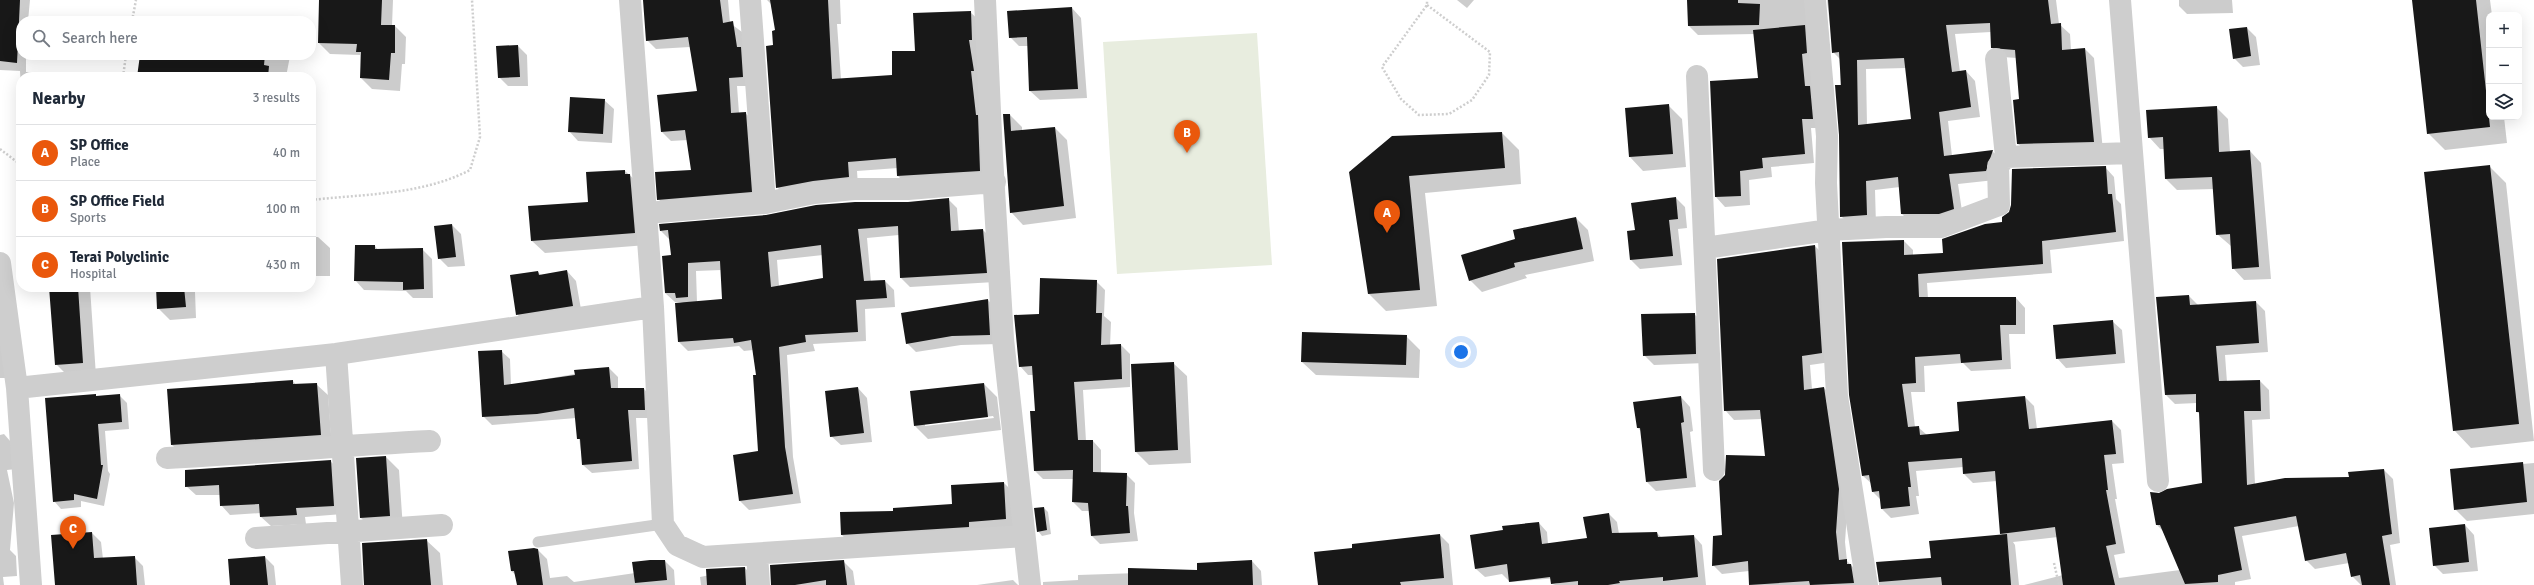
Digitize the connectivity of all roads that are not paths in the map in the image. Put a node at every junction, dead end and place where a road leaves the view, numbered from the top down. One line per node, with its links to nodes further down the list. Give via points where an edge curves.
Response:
1 (630, 0): 12 (street, via 643,191)
2 (750, 0): 11 (street)
3 (985, 0): 10 (street)
4 (1815, 0): 13 (street, via 1827,136 1826,184)
5 (2120, 0): 8 (street)
6 (1996, 59): 9 (street)
7 (1698, 76): 14 (street)
8 (2132, 153): 9 (street); 23 (street)
9 (2006, 157): 13 (street, via 1998,166 1999,205 1940,227 1886,226)
10 (995, 182): 11 (street, via 908,189 854,189 814,193); 27 (street, via 1003,339)
11 (765, 203): 12 (street)
12 (647, 213): 16 (street)
13 (1829, 230): 14 (street); 35 (street, via 1838,396)
14 (1705, 248): 22 (street)
15 (0, 263): 18 (street)
16 (653, 308): 17 (street); 24 (street)
17 (336, 354): 18 (street); 20 (street)
18 (17, 388): 31 (street)
19 (430, 441): 20 (street)
20 (342, 445): 21 (street, via 280,453); 26 (street)
21 (167, 458)
22 (1714, 470)
23 (2158, 481)
24 (663, 524): 29 (lane); 30 (street, via 677,546 703,557)
25 (442, 526): 26 (street)
26 (348, 531): 28 (street); 32 (street)
27 (1024, 536): 30 (street); 34 (street)
28 (256, 538)
29 (538, 542)
30 (758, 554): 33 (street)
31 (31, 585)
32 (352, 585)
33 (759, 585)
34 (1030, 585)
35 (1866, 585)

